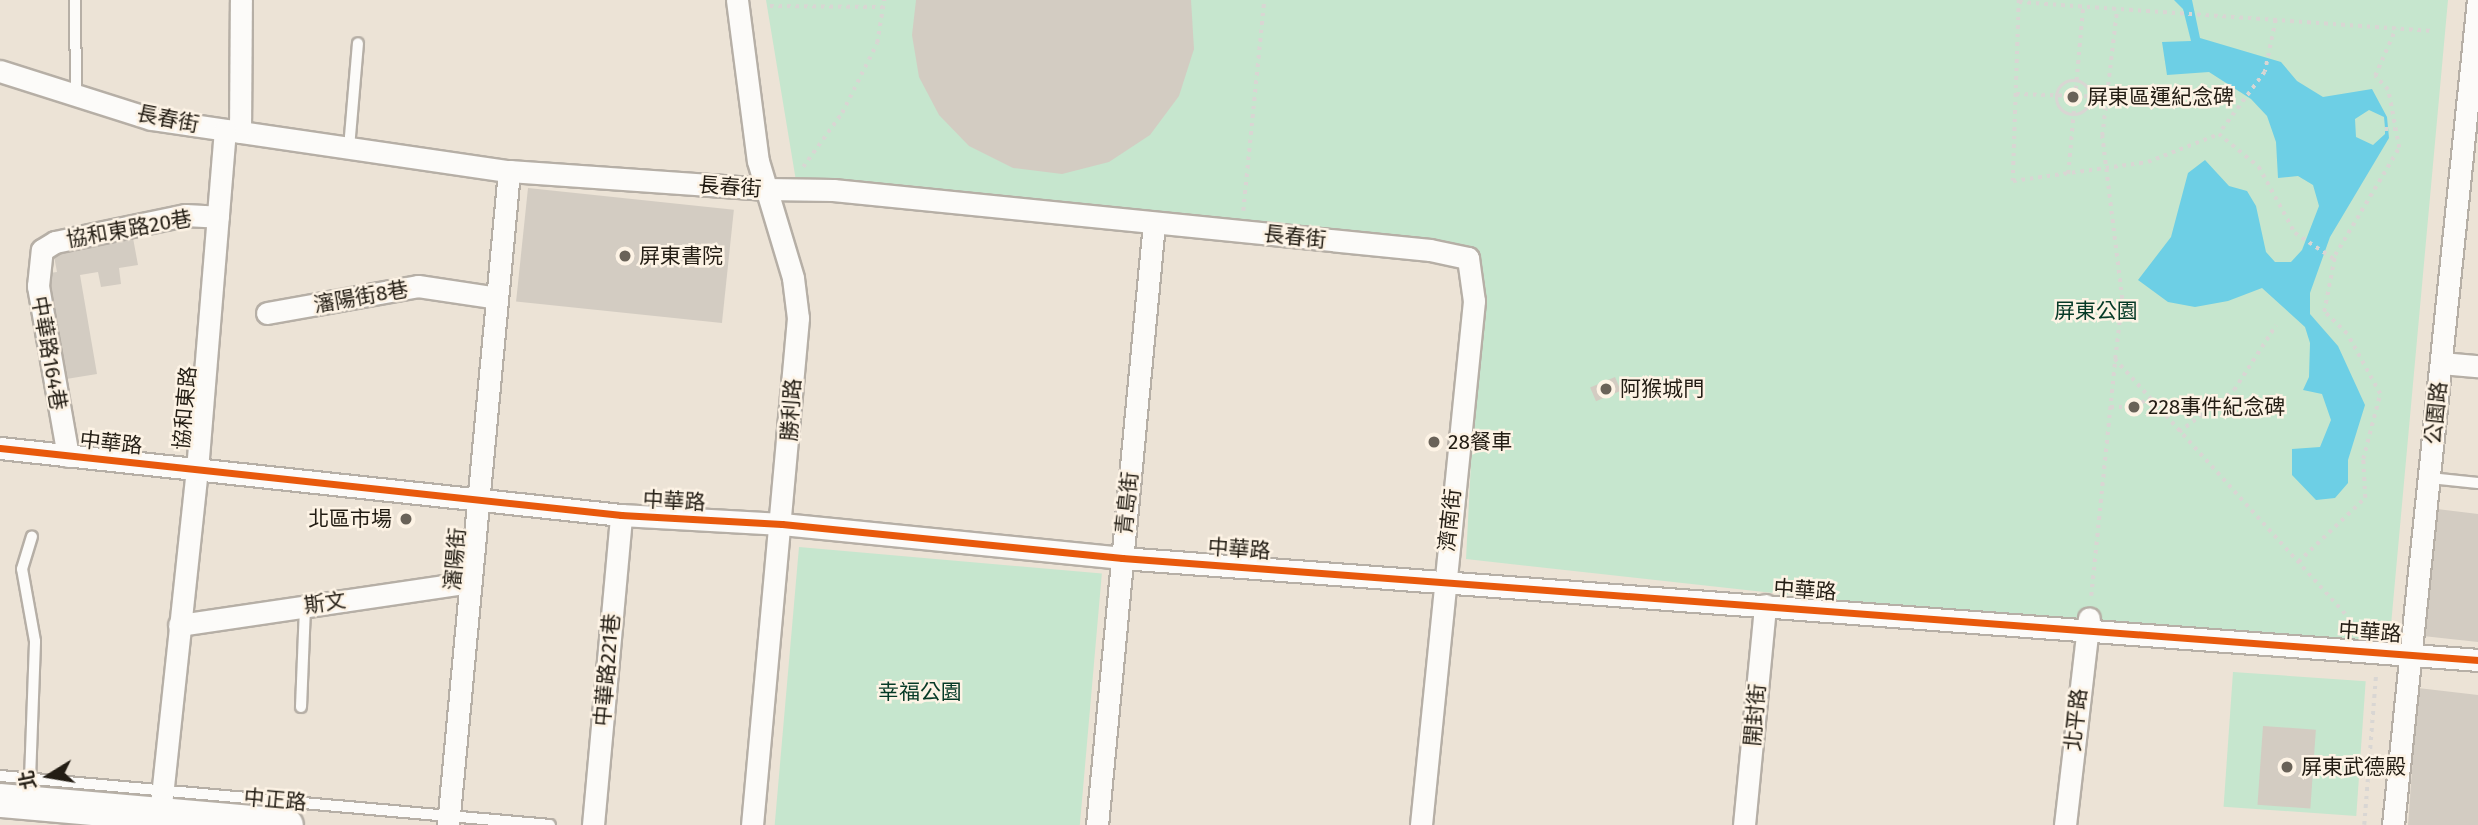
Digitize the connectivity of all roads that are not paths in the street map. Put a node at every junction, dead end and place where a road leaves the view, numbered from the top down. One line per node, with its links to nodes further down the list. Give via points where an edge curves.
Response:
1 (75, 0): 8 (lane)
2 (241, 0): 9 (street, 協和東路)
3 (737, 0): 12 (street, 勝利路, via 746,94)
4 (2478, 0): 5 (street, 公園路)
5 (2476, 40): 19 (street, 公園路)
6 (358, 43): 10 (lane)
7 (0, 71): 8 (street, 長春街)
8 (76, 95): 9 (street, 長春街, via 151,119)
9 (232, 131): 10 (street, 長春街); 13 (street, 協和東路)
10 (349, 148): 11 (street, 長春街)
11 (509, 171): 12 (street, 長春街); 17 (street, 瀋陽街)
12 (766, 189): 14 (street, 長春街, via 833,190); 28 (street, 勝利路, via 797,304)
13 (218, 217): 15 (street, 協和東路20巷, via 185,215 55,242); 23 (street, 協和東路)
14 (1154, 223): 16 (street, 長春街, via 1430,250); 30 (street, 青島街)
15 (42, 250): 22 (street, 中華路164巷, via 38,286)
16 (1468, 258): 31 (street, 濟南街, via 1474,301)
17 (497, 298): 18 (street, 瀋陽街8巷, via 418,286); 26 (street, 瀋陽街)
18 (267, 313)
19 (2441, 363): 20 (street); 24 (street, 公園路)
20 (2478, 366)
21 (0, 448): 22 (street, 中華路)
22 (68, 456): 23 (street, 中華路)
23 (197, 470): 26 (street, 中華路); 36 (street, 協和東路)
24 (2430, 478): 25 (lane); 37 (street, 公園路)
25 (2478, 483)
26 (478, 500): 27 (street, 中華路); 32 (street, 瀋陽街)
27 (621, 515): 28 (street, 中華路); 47 (street, 中華路221巷)
28 (782, 524): 30 (street, 中華路); 48 (street, 勝利路)
29 (32, 536): 41 (lane, via 22,569 35,641)
30 (1122, 558): 31 (street, 中華路); 49 (street, 青島街)
31 (1444, 581): 33 (street, 中華路); 50 (street, 濟南街)
32 (470, 582): 34 (street, 斯文); 44 (street, 瀋陽街)
33 (1765, 605): 35 (street, 中華路); 51 (street, 開封街)
34 (305, 606): 36 (street, 斯文); 39 (lane)
35 (2087, 622): 37 (street, 中華路); 52 (street, 北平路)
36 (179, 625): 43 (street, 協和東路)
37 (2412, 653): 38 (street, 中華路); 53 (street, 公園路)
38 (2478, 660)
39 (300, 707)
40 (0, 776): 41 (lane, 中正路)
41 (30, 779): 43 (lane, 中正路)
42 (0, 800): 43 (main road, 中正路)
43 (160, 809): 44 (lane, 中正路); 45 (main road, 中正路)
44 (448, 820): 46 (lane, 中正路)
45 (286, 825)
46 (550, 825)
47 (593, 825)
48 (752, 825)
49 (1097, 825)
50 (1421, 825)
51 (1744, 825)
52 (2065, 825)
53 (2393, 825)

